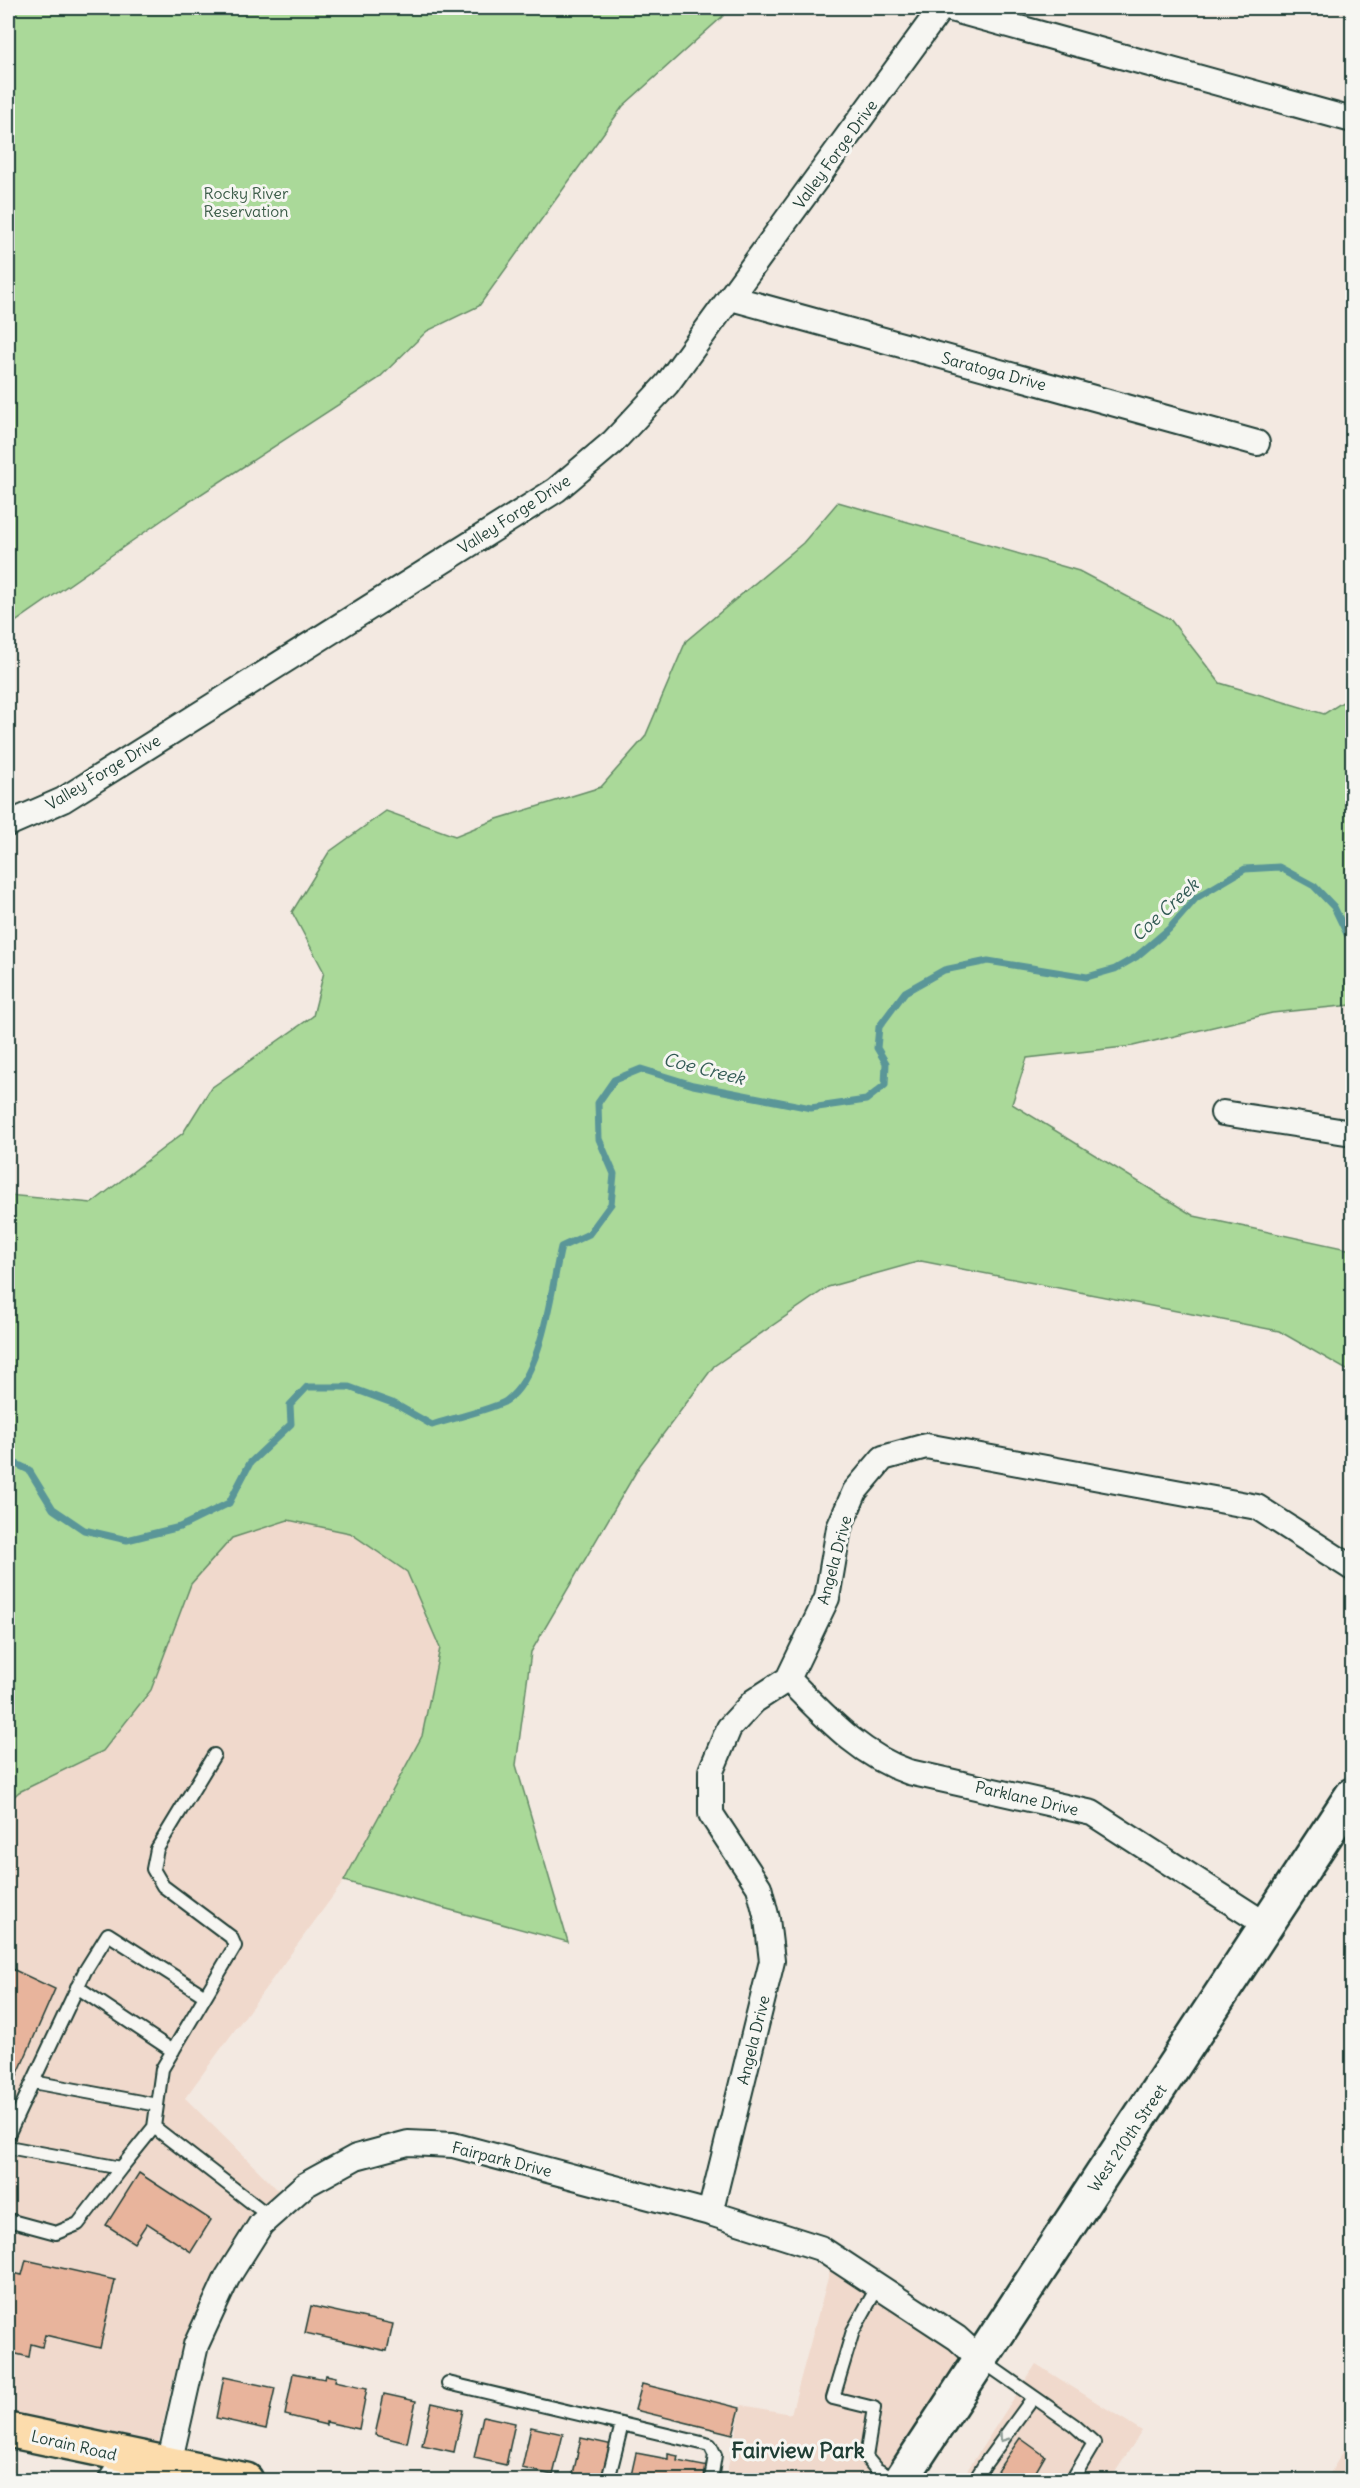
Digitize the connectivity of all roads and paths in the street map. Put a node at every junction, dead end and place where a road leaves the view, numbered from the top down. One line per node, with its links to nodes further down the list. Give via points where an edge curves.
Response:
1 (941, 8): 4 (street, Valley Forge Drive)
2 (947, 8): 3 (street)
3 (1353, 120)
4 (731, 298): 5 (street, Saratoga Drive); 6 (street, Valley Forge Drive, via 667,384 613,442 556,489 63,800)
5 (1257, 443)
6 (8, 824)
7 (1223, 1113): 8 (street)
8 (1353, 1133)
9 (1353, 1568): 10 (street, Angela Drive, via 1257,1507 926,1446 883,1458 855,1491 839,1528 827,1598)
10 (788, 1679): 13 (street, Parklane Drive, via 835,1726 887,1764 1092,1813); 23 (street, Angela Drive, via 754,1701 729,1728 711,1771 711,1814 759,1887 772,1961)
11 (214, 1755): 15 (lane, via 157,1849 153,1869 163,1886 231,1937 235,1946)
12 (1353, 1795): 13 (street, West 210th Street)
13 (1268, 1926): 27 (street, West 210th Street)
14 (77, 1987): 15 (lane, via 108,1934); 16 (lane); 17 (lane)
15 (205, 1996): 16 (lane)
16 (173, 2051): 18 (lane, via 162,2069)
17 (33, 2082): 18 (lane); 20 (lane)
18 (157, 2105): 19 (lane)
19 (154, 2127): 22 (lane); 24 (lane)
20 (8, 2135)
21 (8, 2147): 22 (lane)
22 (121, 2168): 25 (lane, via 78,2224 57,2233)
23 (710, 2213): 24 (street, Fairpark Drive, via 453,2145 408,2143 356,2157 305,2185); 26 (street, Fairpark Drive, via 820,2248)
24 (270, 2216): 32 (street, Fairpark Drive, via 227,2278 196,2345)
25 (8, 2220)
26 (878, 2286): 27 (street, Fairpark Drive, via 957,2338); 37 (lane, via 853,2331 833,2398 874,2408 866,2457)
27 (980, 2359): 29 (lane); 38 (street, West 210th Street)
28 (448, 2383): 30 (lane)
29 (1033, 2398): 39 (lane, one-way to 39); 40 (lane, via 1094,2443)
30 (622, 2424): 35 (lane); 36 (lane, via 710,2445 715,2455)
31 (8, 2430): 33 (main road, Lorain Road)
32 (169, 2464): 33 (main road, Lorain Road); 34 (main road, Lorain Road)
33 (119, 2469)
34 (246, 2481)
35 (608, 2481)
36 (711, 2481)
37 (895, 2481)
38 (902, 2481)
39 (975, 2481)
40 (1071, 2481)

